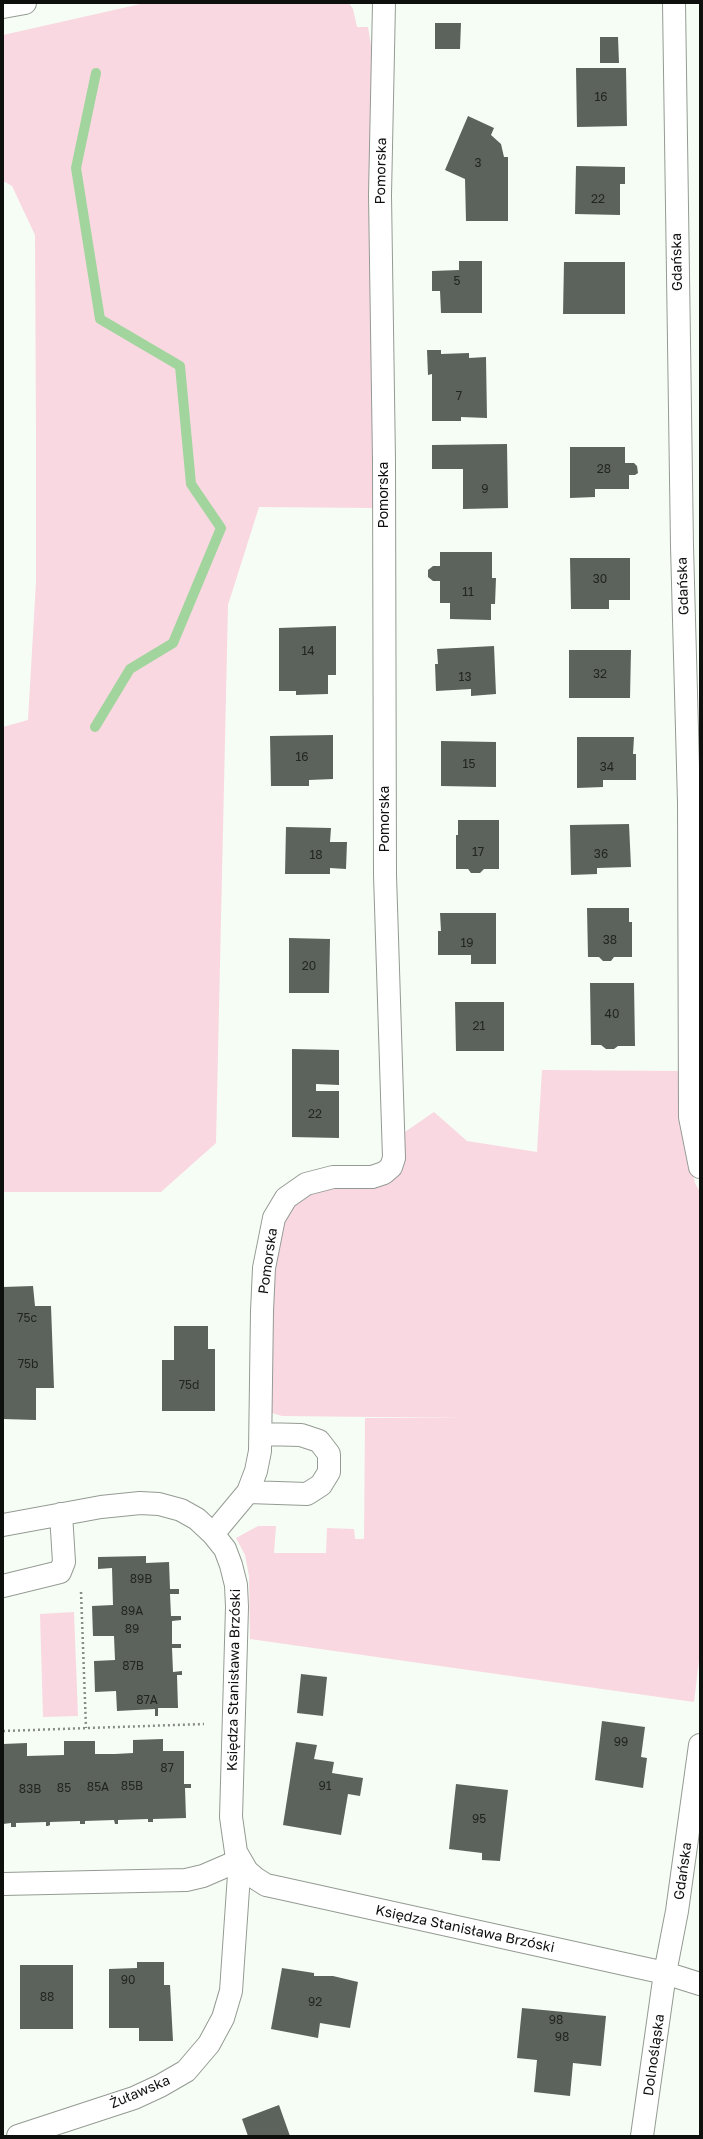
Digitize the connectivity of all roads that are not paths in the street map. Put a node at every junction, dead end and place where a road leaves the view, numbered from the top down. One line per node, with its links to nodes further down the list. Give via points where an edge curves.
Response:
1 (25, 3): 4 (street)
2 (384, 3): 6 (street, Pomorska, via 380,195 384,461 385,875 394,1158 391,1167 384,1173 372,1177 334,1177 306,1184 286,1198 274,1218 264,1268)
3 (674, 3): 5 (street, Gdańska, via 682,546 690,803 690,1117)
4 (3, 8)
5 (700, 1167)
6 (261, 1434): 7 (street, Pomorska, via 256,1472); 7 (street, via 301,1435 319,1441 329,1454 329,1472 321,1485 307,1494)
7 (248, 1492): 10 (street, Pomorska)
8 (62, 1514): 9 (street, Księdza Stanisława Brzóski); 10 (street, Księdza Stanisława Brzóski, via 101,1507 159,1504 192,1516); 11 (street, via 64,1562 60,1572)
9 (3, 1525)
10 (213, 1534): 13 (street, Księdza Stanisława Brzóski, via 224,1549 236,1585 231,1816 236,1852)
11 (3, 1586)
12 (700, 1745): 15 (street, Gdańska, via 677,1911)
13 (240, 1860): 14 (street, via 203,1876 186,1880); 15 (street, Księdza Stanisława Brzóski, via 246,1871 255,1878 280,1888); 17 (street, Żuławska, via 231,1991 223,2018 209,2044 186,2071 160,2086 134,2098)
14 (3, 1884)
15 (665, 1973): 16 (street, Księdza Stanisława Brzóski); 18 (street, Dolnośląska)
16 (700, 1984)
17 (18, 2136)
18 (642, 2136)

